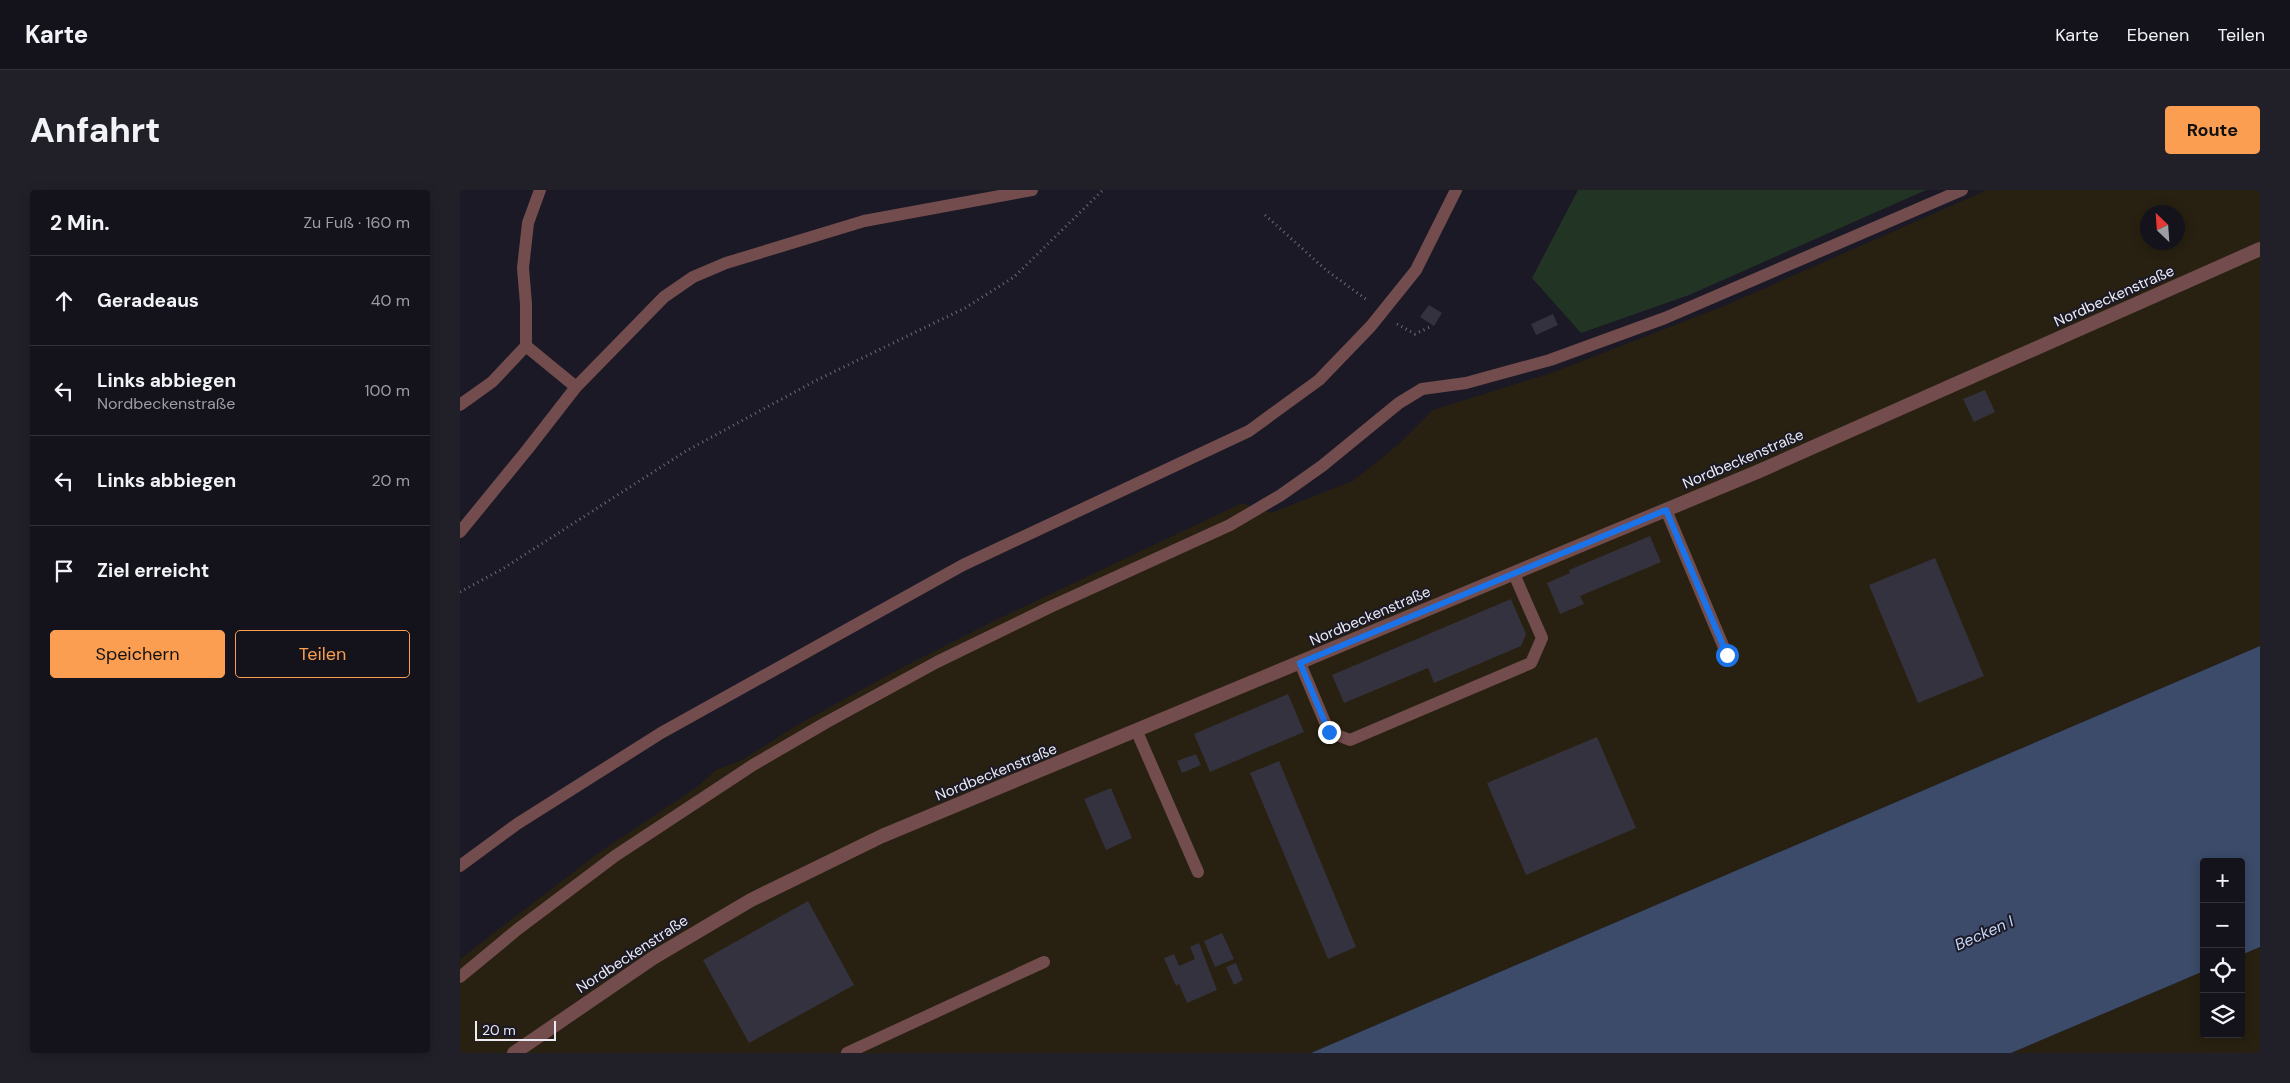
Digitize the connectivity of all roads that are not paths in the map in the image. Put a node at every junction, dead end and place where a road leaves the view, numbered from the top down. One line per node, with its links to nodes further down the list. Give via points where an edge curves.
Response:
1 (540, 190): 6 (lane, via 528,223 523,268)
2 (1032, 190): 7 (lane, via 864,221 718,266 693,277 664,298)
3 (1456, 190): 15 (lane, via 1416,270 1382,312 1319,380 1249,431 963,565 661,733 517,824)
4 (1962, 190): 18 (lane, via 1665,318 1550,360 1466,383 1422,389 1399,403 1322,466 1230,525 937,662 753,765 615,856)
5 (2260, 249): 9 (street, Nordbeckenstraße)
6 (526, 346): 7 (lane); 8 (lane, via 492,382)
7 (576, 387): 10 (lane)
8 (460, 405)
9 (1666, 510): 11 (street, Nordbeckenstraße); 12 (lane)
10 (460, 532)
11 (1514, 574): 13 (street, Nordbeckenstraße); 13 (lane, via 1542,638 1531,663 1350,740 1329,732)
12 (1727, 655)
13 (1300, 663): 14 (street, Nordbeckenstraße)
14 (1137, 732): 16 (lane); 19 (street, Nordbeckenstraße, via 882,836 751,900 653,958)
15 (460, 866)
16 (1198, 872)
17 (1044, 962): 20 (lane)
18 (460, 977)
19 (514, 1053)
20 (847, 1053)

